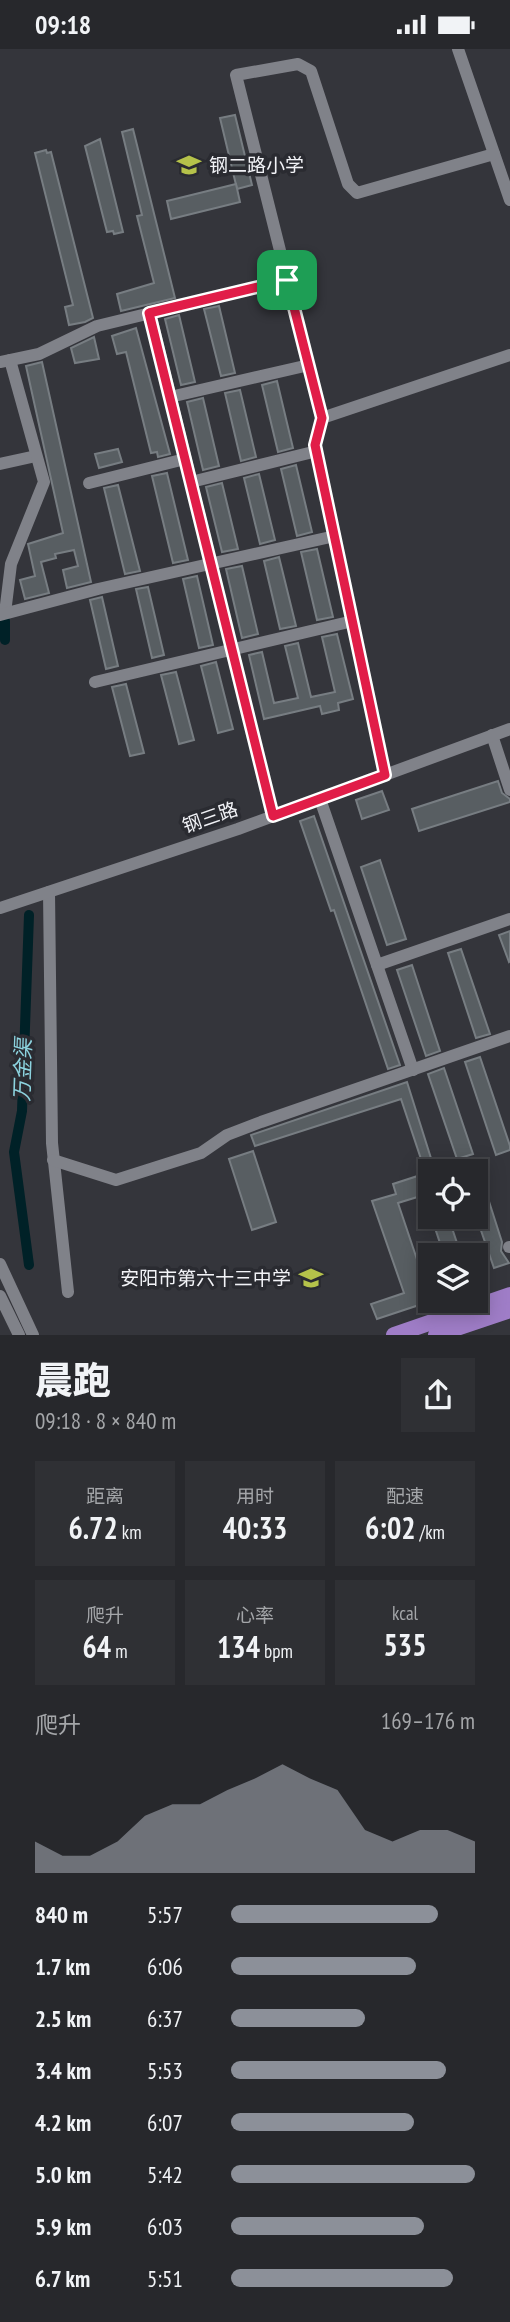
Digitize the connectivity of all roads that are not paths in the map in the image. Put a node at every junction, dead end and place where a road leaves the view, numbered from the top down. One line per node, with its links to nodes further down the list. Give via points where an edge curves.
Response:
1 (458, 49): 2 (street)
2 (494, 154): 3 (street); 4 (street, via 357,193 348,184 311,71 298,64 236,75)
3 (510, 200)
4 (287, 280): 5 (street); 8 (street)
5 (149, 313): 7 (street, via 84,330 39,354); 9 (street)
6 (510, 355): 10 (street)
7 (5, 361): 12 (street)
8 (309, 365): 9 (street); 10 (street)
9 (170, 397): 13 (street)
10 (322, 418): 11 (street)
11 (317, 451): 15 (street); 17 (street)
12 (36, 456): 14 (street); 19 (street, via 43,489 11,564)
13 (185, 459): 15 (street); 16 (street)
14 (0, 464)
15 (191, 482): 18 (street)
16 (89, 483)
17 (335, 536): 18 (street); 20 (street)
18 (211, 564): 19 (street); 21 (street)
19 (3, 614)
20 (353, 621): 21 (street); 25 (street)
21 (232, 650): 22 (street); 28 (street)
22 (95, 682)
23 (510, 729): 24 (street, 钢三路)
24 (492, 736): 25 (street, 钢三路); 26 (street)
25 (385, 775): 27 (street, 钢三路)
26 (510, 790)
27 (320, 799): 28 (street, 钢三路); 32 (street)
28 (273, 816): 29 (street, 钢三路)
29 (49, 892): 30 (street, 钢三路); 35 (street)
30 (0, 908)
31 (510, 919): 32 (street)
32 (377, 965): 34 (street)
33 (510, 1037): 34 (street)
34 (413, 1070): 35 (street, via 227,1135 201,1153 116,1180)
35 (53, 1160): 37 (street)
36 (0, 1263): 42 (street)
37 (68, 1292)
38 (0, 1296): 41 (street)
39 (510, 1296): 43 (main road)
40 (510, 1310): 44 (main road)
41 (19, 1335)
42 (33, 1335)
43 (394, 1335)
44 (436, 1335)

